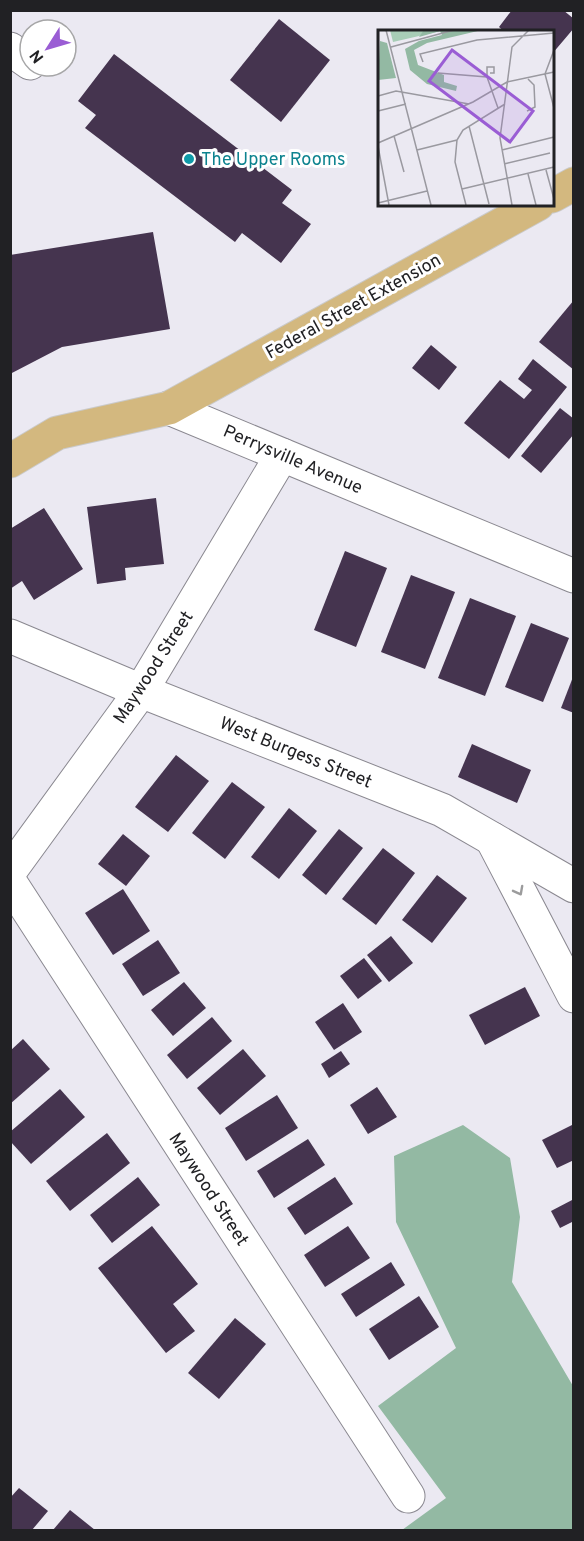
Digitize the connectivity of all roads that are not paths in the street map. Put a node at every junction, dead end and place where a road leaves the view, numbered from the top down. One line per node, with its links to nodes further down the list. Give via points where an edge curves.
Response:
1 (573, 184): 2 (main road)
2 (554, 195)
3 (533, 206): 4 (main road, Federal Street Extension)
4 (169, 408): 5 (street, Perrysville Avenue); 6 (main road, via 57,433)
5 (282, 455): 7 (street, Perrysville Avenue); 9 (street, Maywood Street)
6 (10, 461)
7 (573, 576)
8 (10, 636): 9 (street, West Burgess Street)
9 (141, 691): 10 (street, West Burgess Street, via 442,810); 11 (street, Maywood Street)
10 (492, 839): 13 (street, West Burgess Street); 14 (street, one-way to 14)
11 (10, 871)
12 (10, 882): 15 (street, Maywood Street)
13 (573, 886)
14 (573, 996)
15 (408, 1496)

